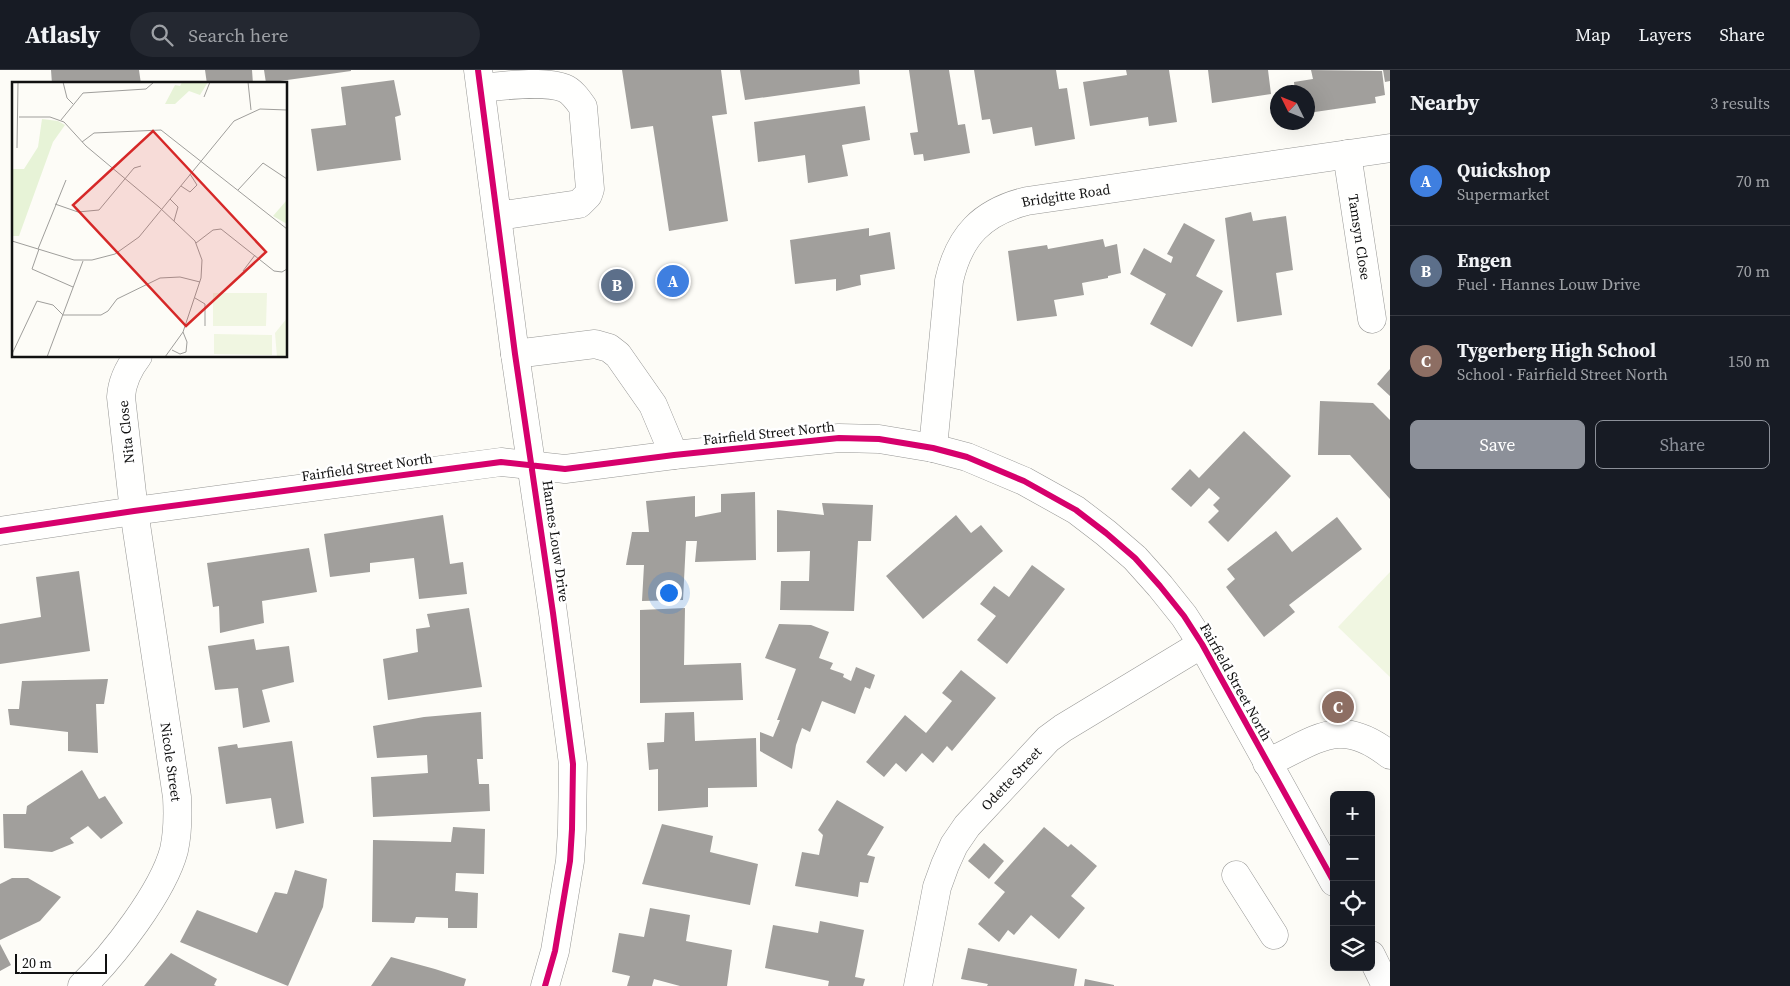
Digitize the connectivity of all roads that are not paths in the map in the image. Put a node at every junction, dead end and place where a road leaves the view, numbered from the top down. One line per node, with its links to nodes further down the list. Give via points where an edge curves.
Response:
1 (480, 79): 4 (street, Hannes Louw Drive); 4 (street, via 565,88 583,107 588,195 579,204)
2 (1390, 148): 3 (street, Bridgitte Road)
3 (1347, 154): 5 (street, Tamsyn Close); 8 (street, Bridgitte Road, via 1027,201 1010,205 982,221 960,247 949,281)
4 (498, 216): 6 (street, Hannes Louw Drive)
5 (1372, 319)
6 (515, 354): 9 (street, via 595,344 609,348 618,355 653,405); 10 (street, Hannes Louw Drive)
7 (137, 358): 11 (street, Nita Close, via 122,386)
8 (933, 448): 9 (street, Fairfield Street North, via 878,439 839,438); 13 (street, Fairfield Street North, via 1024,481 1076,510 1135,558 1184,616)
9 (674, 455): 10 (street, Fairfield Street North, via 565,469)
10 (532, 465): 11 (street, Fairfield Street North, via 501,462); 21 (street, Hannes Louw Drive, via 573,764 568,877 555,952)
11 (134, 511): 12 (street, Fairfield Street North); 20 (street, Nicole Street, via 177,797 178,825 174,851 152,896 114,950)
12 (0, 531)
13 (1202, 644): 15 (street, Fairfield Street North); 22 (street, Odette Street, via 1048,739 967,826 954,845 937,886)
14 (1390, 755): 15 (street, via 1377,744 1341,732 1327,734)
15 (1267, 764): 17 (street, Fairfield Street North)
16 (1236, 874): 18 (street)
17 (1333, 881)
18 (1274, 935)
19 (1375, 963): 23 (street)
20 (82, 986)
21 (545, 986)
22 (918, 986)
23 (1386, 986)

